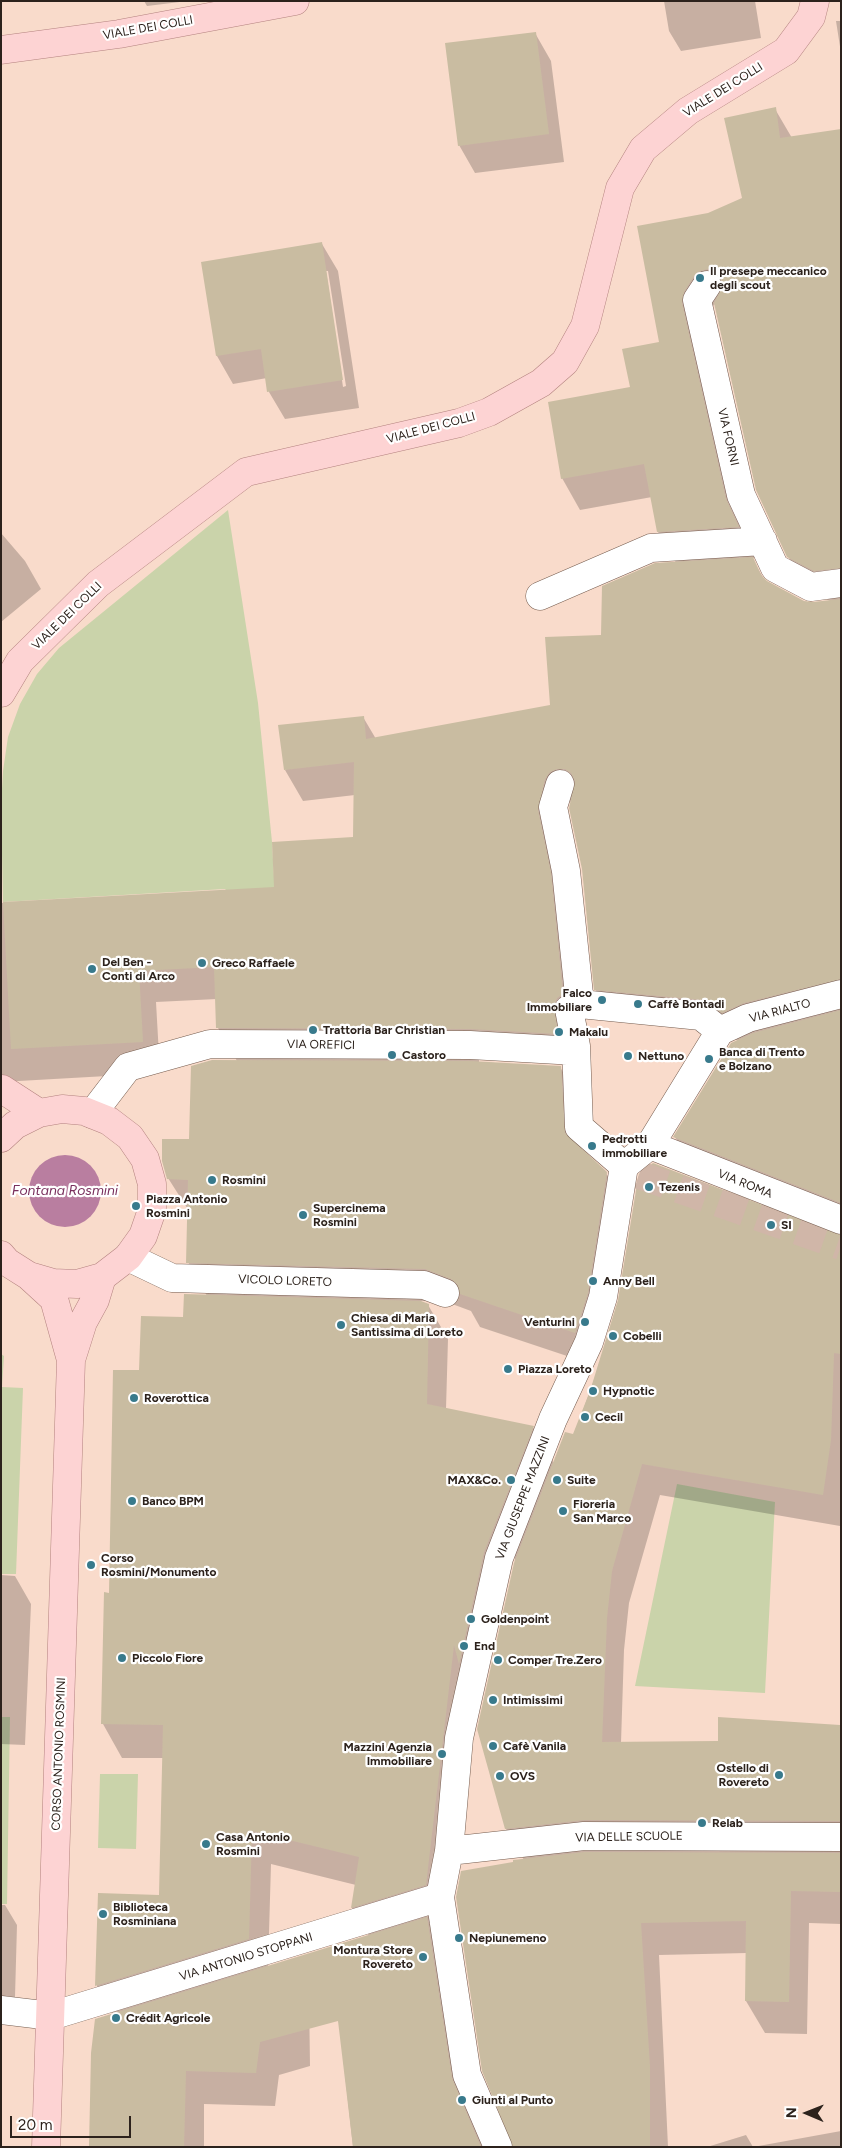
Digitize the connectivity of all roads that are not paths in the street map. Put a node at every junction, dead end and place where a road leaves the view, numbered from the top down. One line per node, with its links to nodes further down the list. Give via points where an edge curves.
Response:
1 (294, 1): 3 (main road, VIALE DEI COLLI, via 119,34)
2 (815, 1): 8 (main road, VIALE DEI COLLI, via 811,17 786,51 688,111 643,149 620,188 585,326 564,362 541,383 489,412 460,423 246,472 98,584 20,661)
3 (1, 50)
4 (702, 293): 5 (street, VIA FORNI, via 741,494)
5 (763, 541): 6 (street, VIA FORNI, via 775,568 811,587); 7 (street, via 651,548)
6 (841, 583)
7 (540, 596)
8 (1, 693)
9 (560, 784): 11 (street, via 553,807 566,871)
10 (841, 994): 12 (street, VIA RIALTO, via 748,1018)
11 (580, 1004): 12 (street, via 701,1016); 13 (street, via 569,1009)
12 (720, 1031): 18 (street)
13 (576, 1051): 16 (street, VIA OREFICI, via 470,1046 210,1044 128,1067); 19 (street, via 579,1126)
14 (1, 1089): 15 (main road)
15 (39, 1113): 16 (main road, via 62,1109); 17 (main road, via 15,1125)
16 (92, 1114): 22 (main road, via 109,1121 130,1137 145,1159 152,1184 152,1210 143,1236)
17 (1, 1138)
18 (650, 1145): 19 (street); 20 (street, VIA ROMA)
19 (624, 1166): 28 (street, VIA GIUSEPPE MAZZINI, via 603,1297 589,1342 553,1419 499,1558 459,1738)
20 (841, 1220)
21 (1, 1255): 23 (main road)
22 (128, 1257): 24 (main road); 25 (street, VICOLO LORETO, via 172,1278 424,1286)
23 (29, 1276): 24 (main road, via 53,1283 77,1284); 26 (main road, via 54,1299)
24 (102, 1277): 26 (main road)
25 (445, 1293)
26 (71, 1360): 31 (main road, CORSO ANTONIO ROSMINI)
27 (841, 1837): 28 (street, VIA DELLE SCUOLE, via 584,1836)
28 (449, 1852): 29 (street, VIA GIUSEPPE MAZZINI)
29 (440, 1897): 31 (street, VIA ANTONIO STOPPANI); 33 (street, VIA GIUSEPPE MAZZINI, via 467,2075)
30 (1, 2010): 31 (street)
31 (50, 2016): 32 (main road, CORSO ANTONIO ROSMINI)
32 (46, 2147)
33 (498, 2147)

